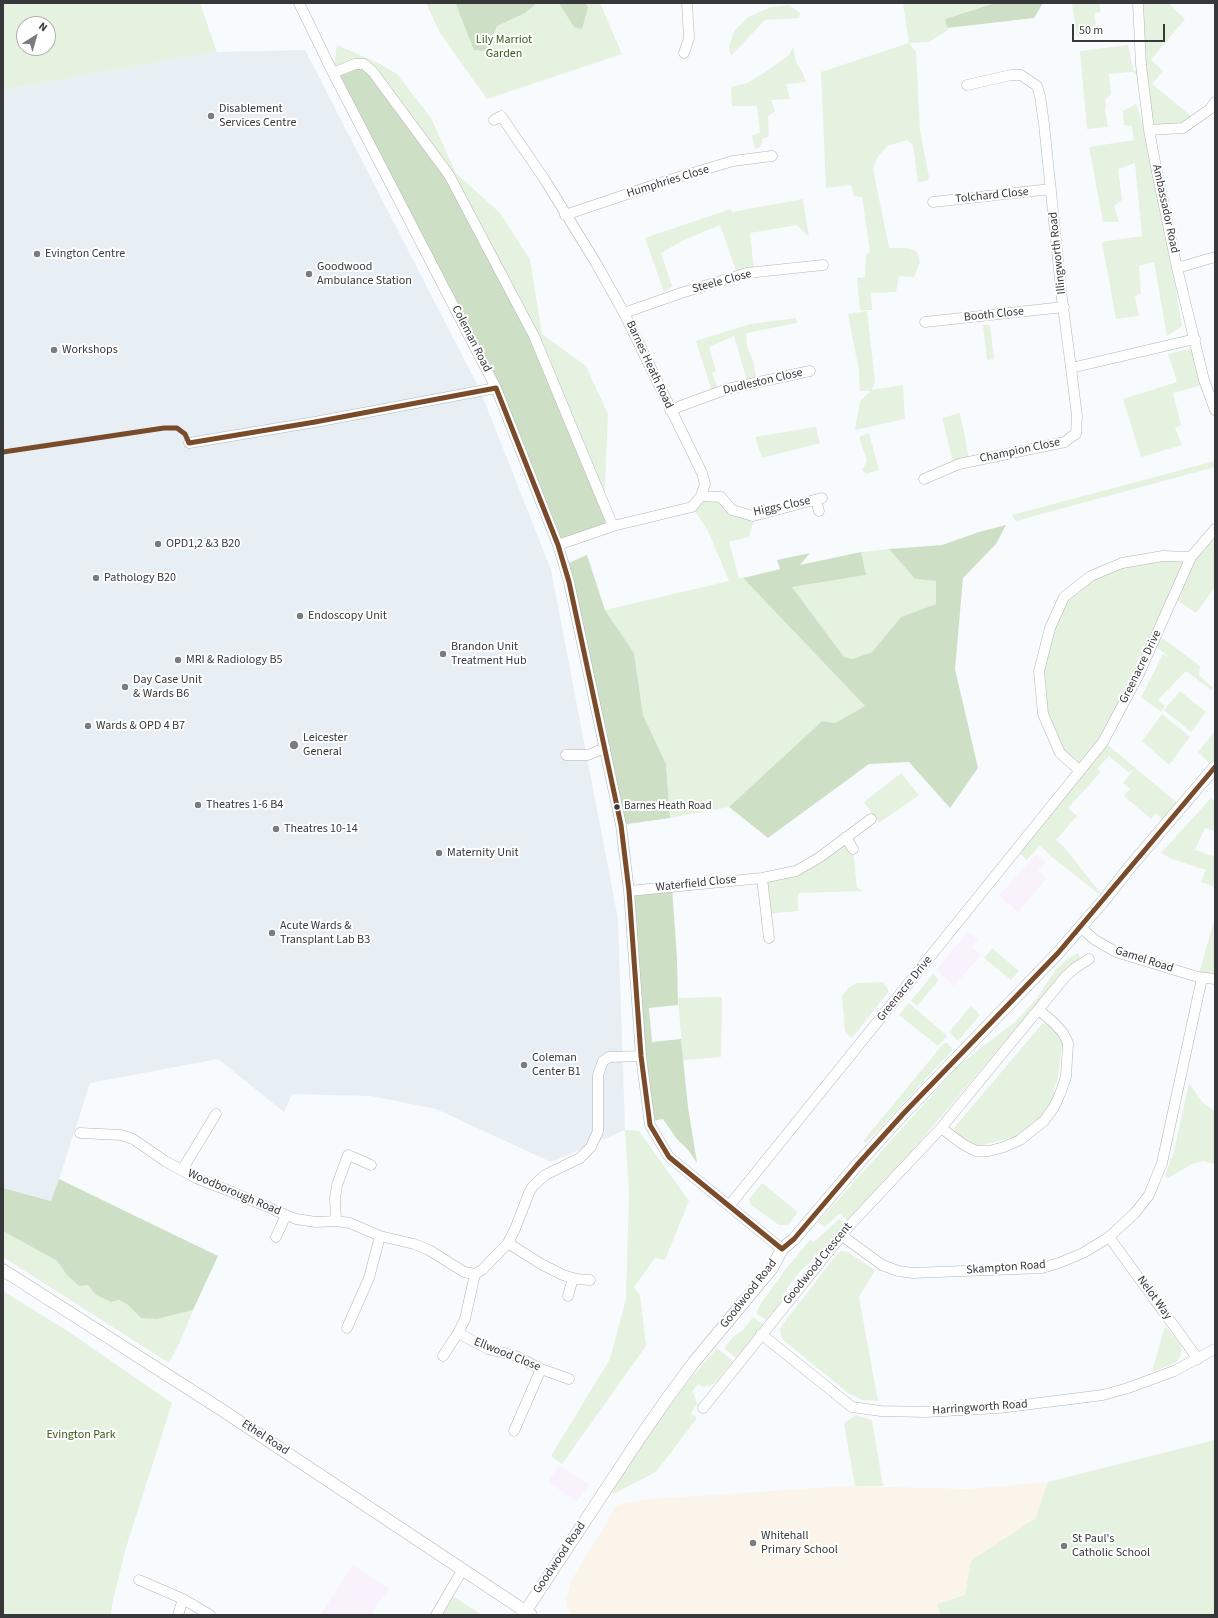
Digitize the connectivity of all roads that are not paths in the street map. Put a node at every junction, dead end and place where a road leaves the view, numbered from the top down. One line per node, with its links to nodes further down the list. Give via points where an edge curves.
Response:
1 (299, 3): 5 (street, Coleman Road)
2 (686, 3): 4 (street, via 689,38)
3 (1138, 3): 9 (street, Ambassador Road, via 1141,65)
4 (684, 53)
5 (333, 73): 23 (street, Coleman Road); 30 (street, via 355,64 364,64 373,72 449,175 534,336)
6 (967, 85): 11 (street, Illingworth Road, via 1021,75 1037,86)
7 (1215, 102): 9 (street, via 1210,109 1183,128)
8 (494, 120): 13 (street, Barnes Heath Road, via 501,116)
9 (1149, 130): 16 (street, Ambassador Road)
10 (772, 156): 13 (street, Humphries Close, via 733,161)
11 (1051, 189): 12 (street, Tolchard Close); 17 (street, Illingworth Road)
12 (933, 202)
13 (566, 215): 18 (street, Barnes Heath Road)
14 (1215, 257): 16 (street)
15 (823, 265): 18 (street, Steele Close, via 747,273)
16 (1177, 268): 20 (street, Ambassador Road)
17 (1064, 307): 19 (street, Booth Close); 21 (street, Illingworth Road)
18 (624, 313): 24 (street, Barnes Heath Road)
19 (925, 322)
20 (1195, 339): 21 (street); 25 (street, Ambassador Road, via 1204,380)
21 (1071, 368): 27 (street, Champion Close, via 1077,416 1076,434 1065,442 959,464)
22 (810, 371): 24 (street, Dudleston Close, via 727,389)
23 (496, 388): 26 (street); 32 (street, Coleman Road)
24 (670, 410): 28 (street, Barnes Heath Road, via 702,473 705,484)
25 (1215, 410)
26 (189, 443)
27 (924, 479)
28 (702, 496): 29 (street, Higgs Close, via 721,497 732,510 753,516 819,499); 30 (street, via 692,507)
29 (819, 510)
30 (613, 526): 32 (street)
31 (1215, 529): 33 (street, Greenacre Drive)
32 (558, 545): 34 (street, Coleman Road, via 569,582)
33 (1191, 557): 37 (street, Greenacre Drive, via 1135,682 1104,742); 37 (street, via 1163,556 1122,563 1091,576 1064,597 1050,628 1039,671 1043,714 1060,753)
34 (604, 748): 35 (street, via 588,755); 42 (street, Coleman Road, via 621,825)
35 (566, 755)
36 (1215, 767): 43 (street, Goodwood Road)
37 (1080, 772): 55 (street, Greenacre Drive)
38 (871, 819): 39 (street, Waterfield Close)
39 (846, 837): 40 (street); 41 (street, Waterfield Close, via 796,872)
40 (853, 849)
41 (762, 878): 42 (street, Waterfield Close); 44 (street)
42 (629, 891): 49 (street, Coleman Road)
43 (1080, 927): 46 (street, Gamel Road, via 1095,940 1116,952); 63 (street, Goodwood Road, via 904,1113 794,1239)
44 (769, 938)
45 (1089, 959): 48 (street, Goodwood Crescent, via 1065,977)
46 (1200, 978): 47 (street, Gamel Road); 61 (street, Skampton Road, via 1162,1163 1145,1200)
47 (1215, 979)
48 (1039, 1010): 51 (street, Goodwood Crescent); 51 (street, via 1063,1033 1068,1043 1064,1082 1044,1121 1020,1140 989,1151 976,1151)
49 (641, 1056): 55 (street, Coleman Road, via 649,1120 655,1135 669,1157); 62 (street, via 608,1057 603,1062 598,1075 598,1131 592,1147 580,1158 545,1175 533,1186)
50 (216, 1114): 54 (street, Woodborough Road)
51 (941, 1128): 58 (street, Goodwood Crescent)
52 (80, 1133): 54 (street, Woodborough Road, via 121,1135 133,1139)
53 (371, 1165): 57 (street, via 348,1155 337,1186)
54 (182, 1170): 56 (street, Woodborough Road)
55 (729, 1206): 63 (street, Coleman Road)
56 (286, 1215): 57 (street, Woodborough Road, via 316,1222); 60 (street, Woodborough Road)
57 (336, 1221): 59 (street, Woodborough Road, via 350,1223)
58 (842, 1235): 61 (street, Skampton Road, via 882,1265 913,1273 1042,1268 1083,1252); 71 (street, Goodwood Crescent)
59 (380, 1236): 65 (street, Woodborough Road, via 429,1250 464,1272); 69 (street, via 369,1278)
60 (276, 1237)
61 (1109, 1237): 74 (street, Nelot Way)
62 (508, 1243): 65 (street); 66 (street, via 541,1264)
63 (782, 1249): 82 (street, Goodwood Road, via 772,1268 666,1400)
64 (3, 1270): 79 (street, Ethel Road)
65 (475, 1274): 70 (street, Ellwood Close, via 465,1319)
66 (573, 1278): 67 (street); 68 (street)
67 (590, 1280)
68 (568, 1296)
69 (347, 1328)
70 (458, 1333): 73 (street); 75 (street, Ellwood Close, via 488,1349 516,1356)
71 (761, 1334): 74 (street, Harringworth Road, via 852,1406 881,1411 925,1412 992,1408 1103,1395 1141,1384); 77 (street, Goodwood Crescent)
72 (1215, 1349): 74 (street, Harringworth Road)
73 (443, 1356)
74 (1198, 1359)
75 (541, 1369): 76 (street, Ellwood Close); 78 (street)
76 (569, 1379)
77 (702, 1408)
78 (514, 1431)
79 (463, 1569): 82 (street, Ethel Road); 85 (street)
80 (139, 1580): 81 (street)
81 (183, 1599): 83 (street); 84 (street)
82 (526, 1614)
83 (178, 1615)
84 (210, 1615)
85 (436, 1615)

